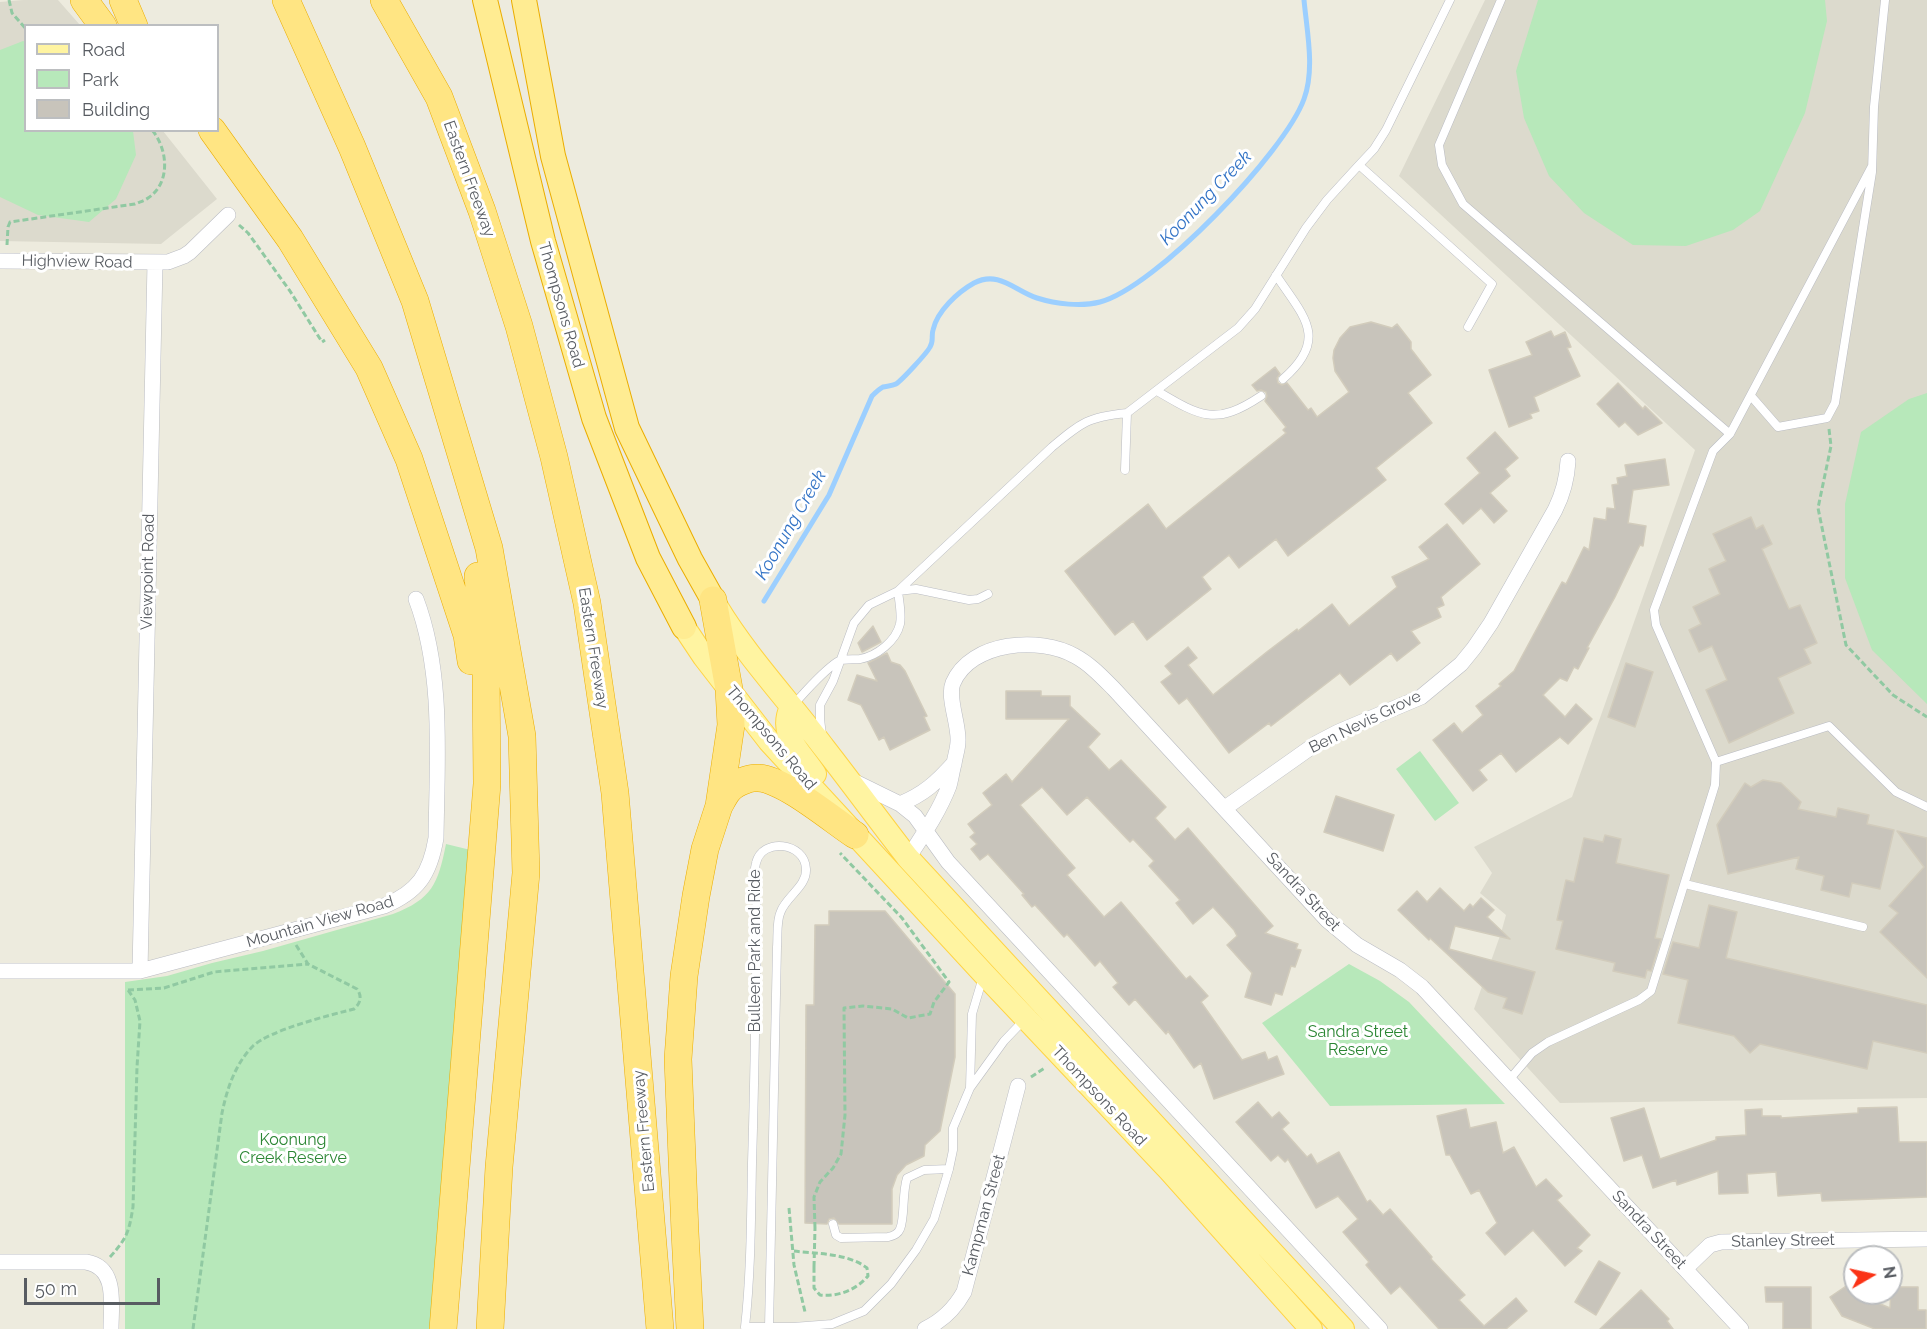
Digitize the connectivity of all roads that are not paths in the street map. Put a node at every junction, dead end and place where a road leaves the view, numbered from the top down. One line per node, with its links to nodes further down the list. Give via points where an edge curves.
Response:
1 (84, 0): 10 (highway)
2 (123, 0): 11 (highway)
3 (286, 0): 21 (highway)
4 (384, 0): 70 (highway, Eastern Freeway, via 439,98 482,211 519,326 587,603 615,793)
5 (485, 0): 35 (highway, Thompsons Road, via 543,241 594,418 648,558)
6 (524, 0): 34 (highway, Thompsons Road, via 553,156 627,428)
7 (1450, 0): 14 (lane, via 1386,129)
8 (1502, 0): 28 (lane, via 1438,145 1442,165 1464,204)
9 (1885, 0): 15 (lane)
10 (102, 24)
11 (133, 24)
12 (196, 132): 17 (highway)
13 (213, 132): 17 (highway)
14 (1359, 165): 20 (lane, via 1320,210); 22 (lane, via 1492,284)
15 (1872, 166): 26 (lane); 26 (lane, via 1835,403 1827,418 1778,427)
16 (228, 215): 19 (street, via 184,256)
17 (290, 239): 43 (highway, via 369,368 410,459 466,635 487,748)
18 (3, 261): 19 (street, Highview Road)
19 (154, 263): 54 (street, Viewpoint Road)
20 (1276, 275): 23 (lane, via 1305,318 1309,340 1303,360); 24 (lane, via 1238,328)
21 (415, 301): 43 (highway, via 455,447 476,551 486,668); 69 (highway, via 489,548 522,736 526,873 499,1167)
22 (1468, 327)
23 (1283, 379)
24 (1158, 391): 25 (lane, via 1199,414 1211,416 1234,412); 27 (lane)
25 (1261, 396)
26 (1751, 396): 28 (lane)
27 (1127, 413): 30 (lane); 31 (lane, via 1103,415 1077,426)
28 (1730, 434): 40 (lane, via 1713,451 1654,610 1656,625)
29 (1568, 461): 47 (street, Ben Nevis Grove, via 1563,494 1555,510 1491,623 1461,664 1421,697 1317,743)
30 (1125, 470)
31 (898, 591): 32 (lane, via 916,589 969,600); 36 (lane, via 869,605 858,616); 36 (lane, via 900,625 891,640 875,654)
32 (988, 594)
33 (416, 599): 54 (street, Mountain View Road, via 432,664 436,715 436,838 425,875 408,894 384,906)
34 (713, 600): 37 (highway); 38 (main road, Thompsons Road, via 735,636)
35 (684, 627): 37 (main road, Thompsons Road)
36 (839, 660): 38 (lane); 39 (lane, via 820,705)
37 (729, 688): 45 (highway, via 731,725); 49 (main road, Thompsons Road)
38 (791, 707): 39 (main road, Thompsons Road); 49 (main road, via 786,730)
39 (825, 748): 42 (main road, Thompsons Road)
40 (1716, 762): 46 (lane, via 1829,726 1896,792); 51 (lane, via 1715,785)
41 (954, 764): 44 (street, via 937,783); 47 (street, Sandra Street, via 958,733 951,693 957,675 989,651 1018,645 1040,646 1074,655 1096,671); 48 (street, Sandra Street, via 942,802)
42 (845, 777): 44 (street, Thompsons Road); 50 (main road, Thompsons Road)
43 (487, 784): 68 (highway)
44 (900, 804): 48 (street, Thompsons Road)
45 (719, 806): 49 (highway, via 729,790 743,781 758,778 773,782 789,790); 71 (highway, via 696,896 684,976 678,1059)
46 (1927, 807)
47 (1225, 808): 57 (street, Sandra Street, via 1327,920 1357,945 1418,982)
48 (926, 830): 50 (street, Sandra Street); 75 (street, Thompsons Road, via 948,862)
49 (844, 841): 55 (main road, Thompsons Road)
50 (908, 858): 56 (main road, Thompsons Road)
51 (1684, 884): 52 (lane); 57 (lane, via 1651,991 1543,1045)
52 (1863, 927)
53 (0, 971): 54 (street, Mountain View Road)
54 (140, 971)
55 (984, 974): 56 (main road, Thompsons Road); 59 (lane, via 972,1014)
56 (1034, 1011): 59 (lane, via 1004,1041); 73 (main road, Thompsons Road, via 1062,1056); 74 (main road, Thompsons Road)
57 (1509, 1080): 64 (street, Sandra Street)
58 (1018, 1086): 65 (street, Kampman Street, via 964,1292)
59 (970, 1088): 60 (lane, via 953,1128)
60 (950, 1168): 61 (lane, via 924,1170 907,1178 900,1229 895,1235 841,1238); 66 (lane, via 933,1219 916,1250 891,1284 864,1311 832,1324)
61 (833, 1224)
62 (1927, 1239): 64 (street, Stanley Street, via 1721,1242 1710,1245)
63 (0, 1262): 67 (street, via 86,1262 101,1268 111,1285)
64 (1685, 1269): 76 (street, Sandra Street)
65 (943, 1325): 72 (street, Kampman Street)
66 (769, 1327): 66 (lane, Bulleen Park and Ride, via 779,913 800,887 807,871 804,858 783,845 769,847 757,857 754,871 756,986 751,1237 745,1327)
67 (111, 1329)
68 (443, 1329)
69 (490, 1329)
70 (660, 1329)
71 (690, 1329)
72 (925, 1329)
73 (1311, 1329)
74 (1343, 1329)
75 (1380, 1329)
76 (1741, 1329)

